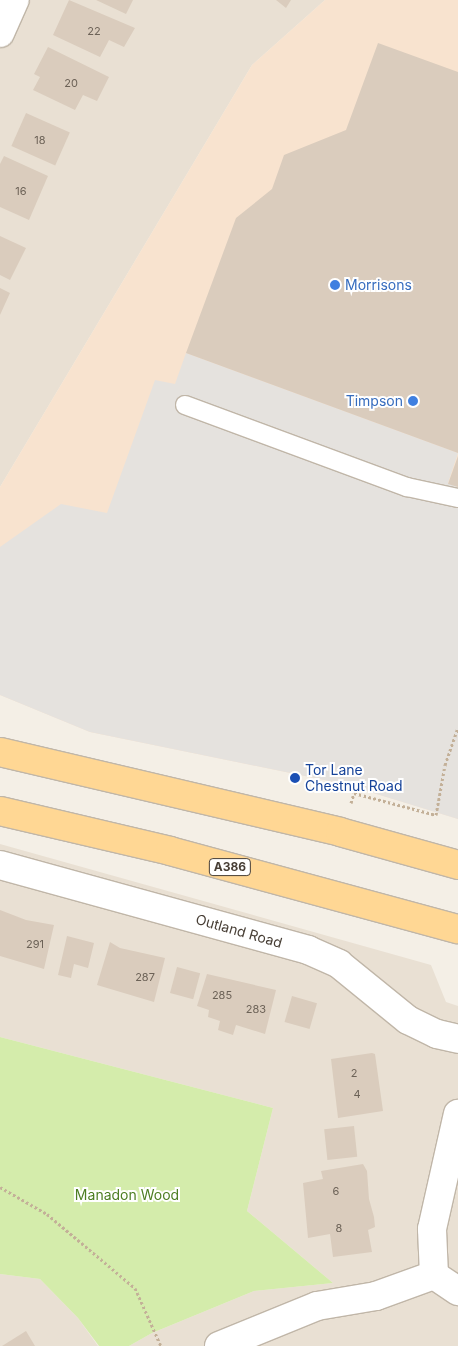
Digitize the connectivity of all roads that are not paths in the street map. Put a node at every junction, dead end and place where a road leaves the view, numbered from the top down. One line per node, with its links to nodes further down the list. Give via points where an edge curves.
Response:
1 (15, 0): 2 (street)
2 (0, 33)
3 (185, 405): 4 (lane, via 407,487)
4 (458, 498)
5 (0, 752): 7 (main road, via 340,832)
6 (0, 811): 9 (main road, A386, via 170,851)
7 (458, 864)
8 (0, 865): 10 (street, Outland Road, via 308,950 339,964 408,1020 437,1034)
9 (458, 929)
10 (458, 1039)
11 (458, 1114): 12 (street, via 432,1229)
12 (434, 1275): 13 (street); 14 (street, via 376,1296 317,1306)
13 (458, 1291)
14 (219, 1346)

